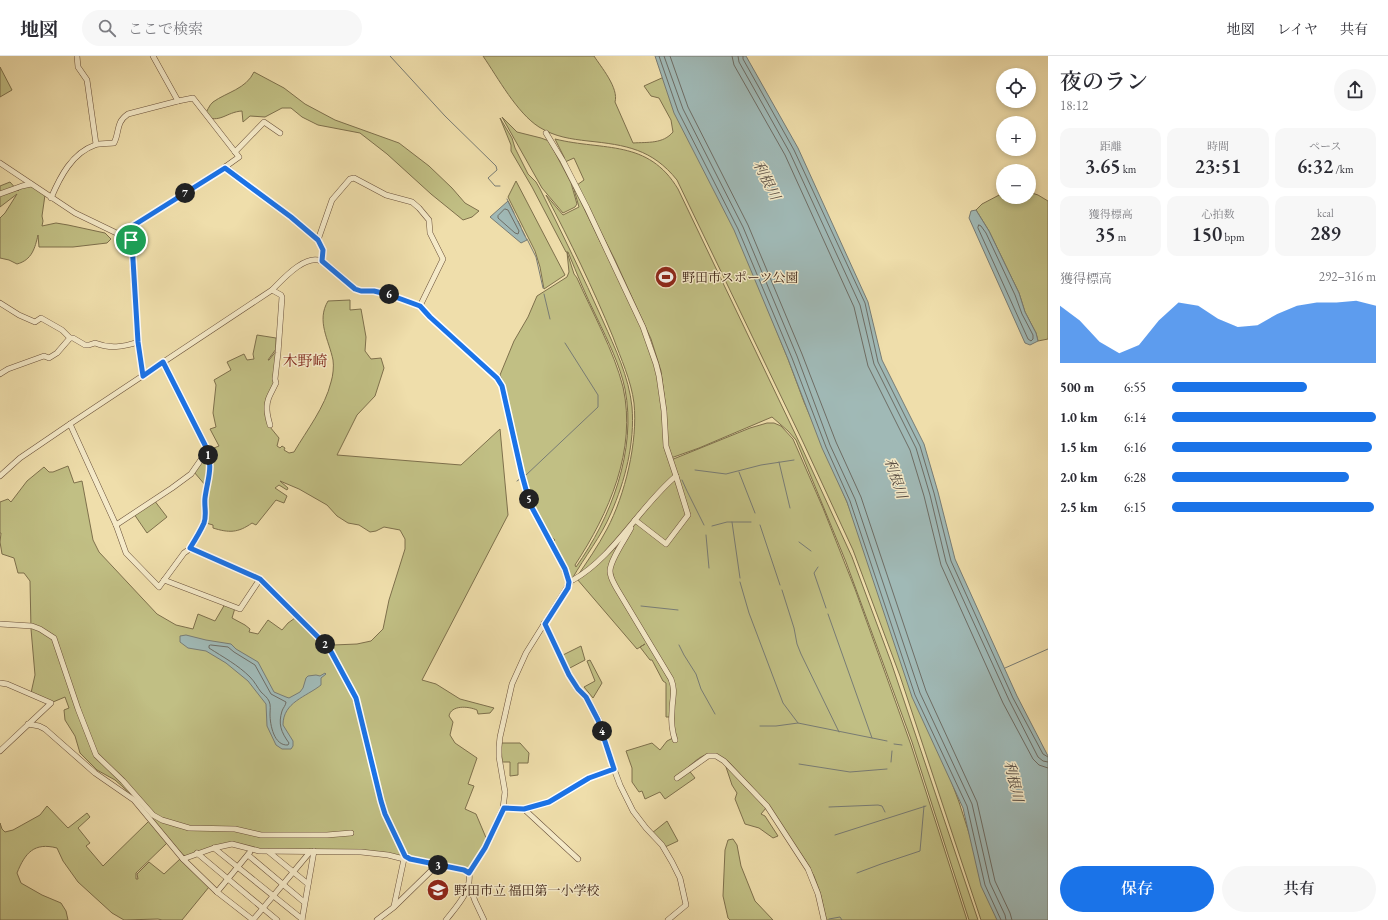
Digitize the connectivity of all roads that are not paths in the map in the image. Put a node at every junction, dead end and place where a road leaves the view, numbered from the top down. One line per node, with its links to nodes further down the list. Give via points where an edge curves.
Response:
1 (76, 56): 6 (street, via 78,67 87,80)
2 (152, 56): 3 (street)
3 (178, 101): 6 (street, via 128,114 119,125 114,144); 7 (street, via 193,98)
4 (280, 133): 7 (street, via 264,122)
5 (546, 133): 28 (street, via 591,215 650,346 659,376 666,446)
6 (96, 144): 12 (street, via 84,150 66,169)
7 (235, 152): 9 (street, via 239,157)
8 (0, 163): 10 (street)
9 (225, 168): 13 (street, via 131,227); 14 (street)
10 (31, 184): 11 (street); 12 (street)
11 (0, 194)
12 (51, 198): 13 (street, via 75,213)
13 (131, 240): 20 (street)
14 (318, 240): 15 (street, via 323,250); 18 (street, via 332,200 350,179 354,178 386,195 412,202 429,220 430,233 443,259)
15 (322, 261): 16 (street, via 308,260); 18 (street, via 355,289 380,292)
16 (272, 290): 21 (street); 25 (street, via 282,297 274,379 276,383 267,404)
17 (0, 303): 19 (street, via 35,322 41,318 62,330)
18 (420, 306): 37 (street, via 497,378 502,386 530,504)
19 (70, 338): 20 (street, via 85,345 95,343 104,347); 22 (street, via 49,358 44,356)
20 (138, 342): 23 (street)
21 (163, 362): 23 (street); 26 (street)
22 (0, 374)
23 (143, 376): 24 (street)
24 (70, 424): 27 (street, via 20,458); 30 (street)
25 (270, 425)
26 (207, 451): 30 (street, via 191,474); 32 (street, via 210,459 210,478 205,498 204,522)
27 (0, 476)
28 (676, 476): 29 (street); 29 (street, via 688,515 666,544)
29 (635, 520): 31 (street); 33 (street)
30 (116, 525): 36 (street, via 126,553 159,587)
31 (612, 546): 33 (street); 37 (street, via 590,568)
32 (190, 548): 35 (street); 36 (street)
33 (619, 551): 42 (street, via 612,563 611,577 671,679 674,692 671,716)
34 (578, 574): 37 (street)
35 (260, 579): 36 (street, via 240,609); 55 (street, via 329,648 343,672 356,698 385,814)
36 (164, 580)
37 (571, 581): 38 (street)
38 (544, 623): 44 (street, via 569,675 586,697 598,720); 46 (street, via 526,653 512,684 501,730 499,757 505,792)
39 (0, 624): 48 (street, via 32,626 54,638 96,755 153,815 189,828 235,829 261,834)
40 (0, 683): 41 (street, via 52,703)
41 (28, 724): 43 (street); 56 (street, via 45,729 95,773 134,800)
42 (675, 740)
43 (0, 751)
44 (614, 769): 47 (street, via 589,778 549,802); 77 (street, via 633,811 662,845 680,878 686,905)
45 (677, 778): 78 (street, via 708,756 719,758 728,764 767,806 808,869 818,894)
46 (504, 808): 47 (street); 60 (street, via 485,848)
47 (524, 809): 57 (street)
48 (351, 833)
49 (214, 848): 50 (street, via 232,844); 53 (street); 59 (street)
50 (252, 850): 51 (street); 54 (street)
51 (269, 852): 52 (street); 61 (street)
52 (312, 852): 55 (street, via 361,852); 61 (street); 64 (street)
53 (197, 853): 56 (street); 62 (street)
54 (248, 855): 59 (street); 63 (street)
55 (405, 858): 58 (street); 69 (street)
56 (183, 859): 66 (street)
57 (578, 859)
58 (437, 865): 60 (street); 69 (street)
59 (237, 867): 62 (street); 67 (street)
60 (467, 872): 65 (street)
61 (294, 873): 63 (street); 64 (street)
62 (228, 879): 66 (street); 70 (street)
63 (284, 884): 67 (street); 68 (street)
64 (308, 884): 68 (street)
65 (469, 884): 75 (street, via 458,905); 76 (street)
66 (217, 892): 71 (street)
67 (273, 897): 70 (street); 73 (street)
68 (304, 902): 73 (street)
69 (394, 907): 74 (street)
70 (263, 909): 71 (street); 72 (street)
71 (253, 920)
72 (277, 920)
73 (302, 920)
74 (377, 920)
75 (446, 920)
76 (484, 920)
77 (668, 920)
78 (824, 920)

